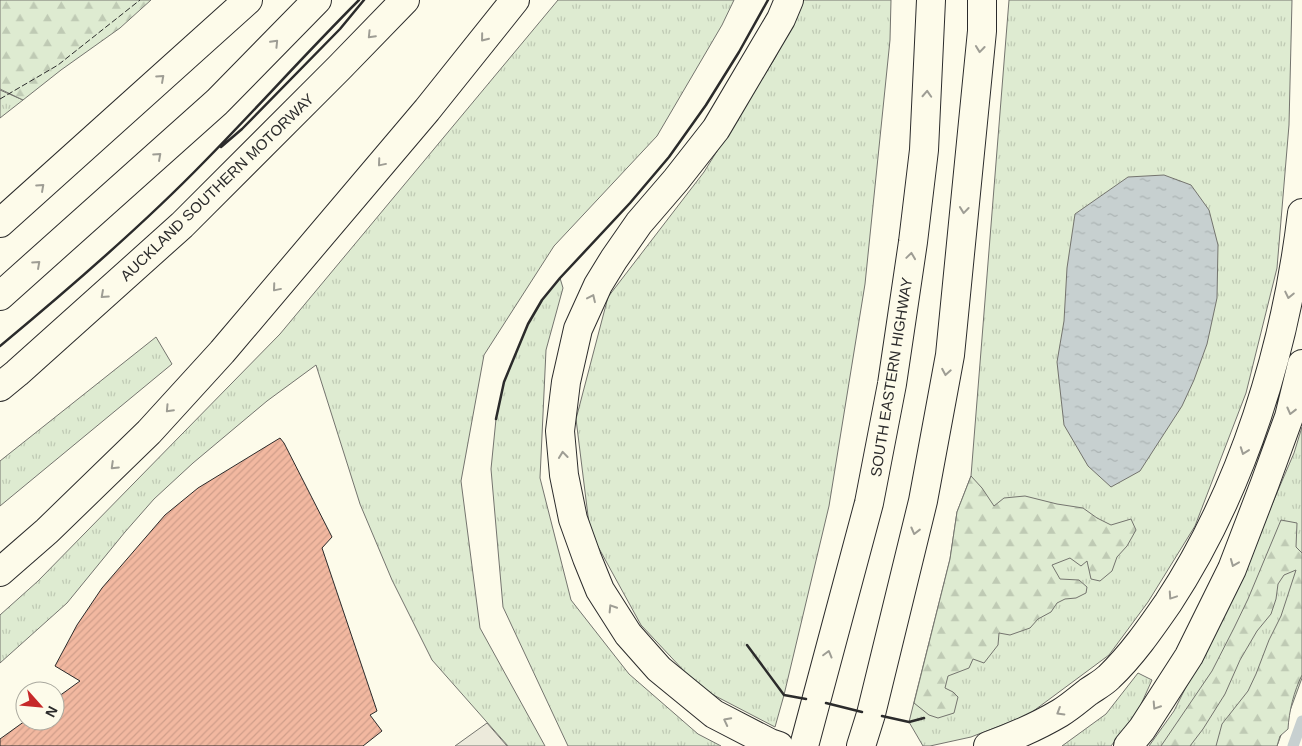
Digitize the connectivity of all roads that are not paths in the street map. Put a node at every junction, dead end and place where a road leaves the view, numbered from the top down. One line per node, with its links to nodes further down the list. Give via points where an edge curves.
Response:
1 (248, 0): 9 (main road, one-way to 1)
2 (317, 0): 10 (main road, one-way to 2, via 217,102)
3 (405, 0): 12 (main road, AUCKLAND SOUTHERN MOTORWAY, one-way to 12, via 182,226)
4 (515, 0): 13 (main road, one-way to 13, via 427,110 222,352 149,432)
5 (789, 0): 14 (main road, one-way to 5, via 714,714 659,669 628,634 600,590 573,519 560,431 566,382 578,329 598,285 639,223 716,129)
6 (931, 0): 15 (main road, SOUTH EASTERN HIGHWAY, one-way to 6, via 869,503 892,384 924,150)
7 (982, 0): 16 (main road, one-way to 16, via 982,31 950,355 923,501)
8 (1302, 212): 17 (main road, one-way to 17, via 1278,346 1260,407 1217,515 1186,575 1144,639 1109,677 1062,712)
9 (0, 223)
10 (0, 296)
11 (1302, 364): 18 (main road, one-way to 18, via 1289,417 1232,569 1189,656)
12 (0, 387)
13 (0, 572)
14 (779, 746)
15 (804, 746)
16 (861, 746)
17 (988, 746)
18 (1128, 746)

